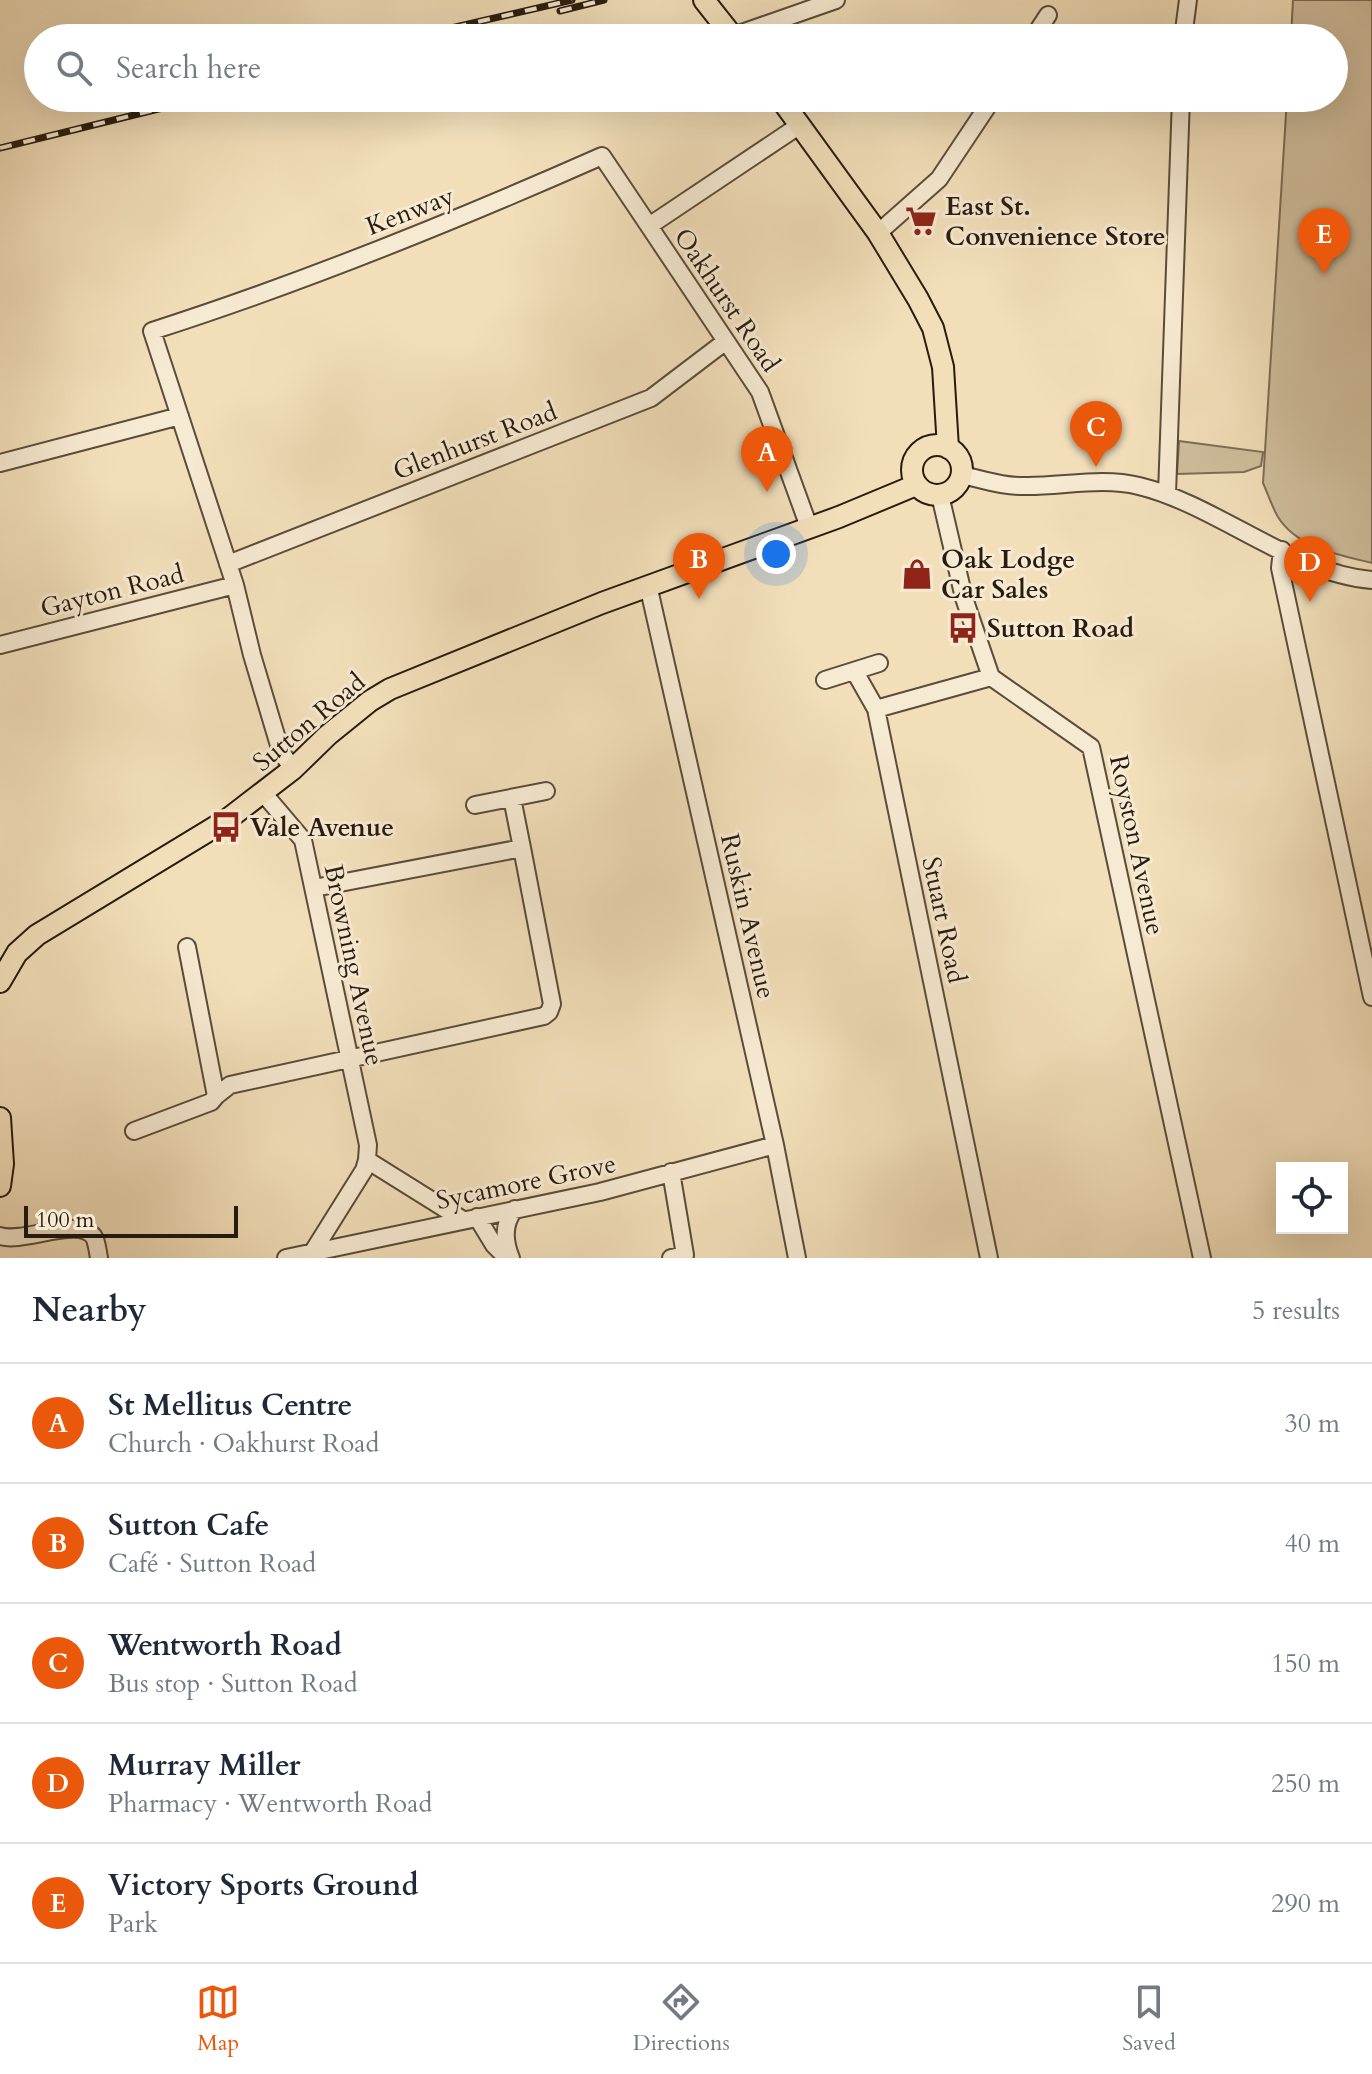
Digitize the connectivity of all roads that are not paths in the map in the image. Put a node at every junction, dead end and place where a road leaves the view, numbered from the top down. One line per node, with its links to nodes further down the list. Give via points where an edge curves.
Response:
1 (836, 0): 6 (street)
2 (1188, 0): 8 (street)
3 (705, 2): 5 (main road)
4 (1048, 15): 7 (street)
5 (723, 24)
6 (769, 24)
7 (1042, 24)
8 (1185, 24)
9 (790, 112): 12 (main road)
10 (984, 112): 14 (street, via 939,179)
11 (1181, 112): 23 (street)
12 (800, 125): 13 (street, Oakhurst Road); 14 (main road)
13 (649, 226): 15 (street, Oakhurst Road); 17 (street, Kenway, via 602,156 478,211 238,304 152,331)
14 (878, 233): 16 (main road, via 933,328)
15 (726, 341): 25 (street, Oakhurst Road, via 760,392); 27 (street, Glenhurst Road, via 651,398)
16 (944, 388): 18 (main road); 19 (main road)
17 (180, 416): 20 (street); 27 (street)
18 (948, 448): 19 (main road); 21 (main road, via 959,459)
19 (922, 450): 22 (main road, via 912,466)
20 (0, 463)
21 (962, 475): 23 (street, via 1004,485 1112,482); 24 (main road, via 954,489)
22 (916, 485): 24 (main road); 25 (main road, Sutton Road)
23 (1167, 494): 26 (street)
24 (940, 495): 34 (street, via 964,598)
25 (809, 527): 30 (main road, Sutton Road)
26 (1282, 550): 28 (street, via 1317,566); 46 (street, via 1280,568)
27 (228, 564): 29 (street)
28 (1372, 580)
29 (235, 585): 31 (street, Gayton Road); 37 (street, via 281,752)
30 (648, 585): 37 (main road, Sutton Road, via 390,689); 51 (street, Ruskin Avenue)
31 (0, 645)
32 (879, 663): 33 (street)
33 (855, 672): 35 (street); 36 (street, Stuart Road)
34 (991, 677): 36 (street); 66 (street, Royston Avenue, via 1091,747)
35 (825, 680)
36 (876, 709): 65 (street, Stuart Road)
37 (293, 769): 39 (main road, Sutton Road)
38 (546, 791): 40 (street)
39 (264, 794): 43 (street, Browning Avenue, via 303,840); 45 (main road, Sutton Road, via 37,935)
40 (512, 798): 41 (street); 42 (street)
41 (475, 805)
42 (522, 848): 43 (street); 47 (street, via 552,1004 549,1012)
43 (314, 888): 47 (street, Browning Avenue)
44 (187, 947): 48 (street)
45 (2, 974)
46 (1372, 997)
47 (350, 1060): 48 (street, via 230,1085); 52 (street, Browning Avenue)
48 (216, 1096): 50 (street)
49 (0, 1118): 54 (main road)
50 (134, 1131)
51 (775, 1145): 53 (street, Sycamore Grove); 64 (street, Ruskin Avenue)
52 (367, 1160): 56 (street); 59 (street)
53 (671, 1172): 55 (street, Sycamore Grove); 60 (street)
54 (0, 1186)
55 (515, 1209): 56 (street, Sycamore Grove); 63 (street, via 508,1217)
56 (470, 1219): 59 (street, Sycamore Grove); 63 (street)
57 (0, 1236): 61 (street, via 78,1227 89,1231)
58 (703, 1251): 60 (street)
59 (308, 1255): 62 (street, Sycamore Grove)
60 (678, 1256)
61 (99, 1258)
62 (286, 1258)
63 (509, 1258)
64 (797, 1258)
65 (989, 1258)
66 (1202, 1258)

